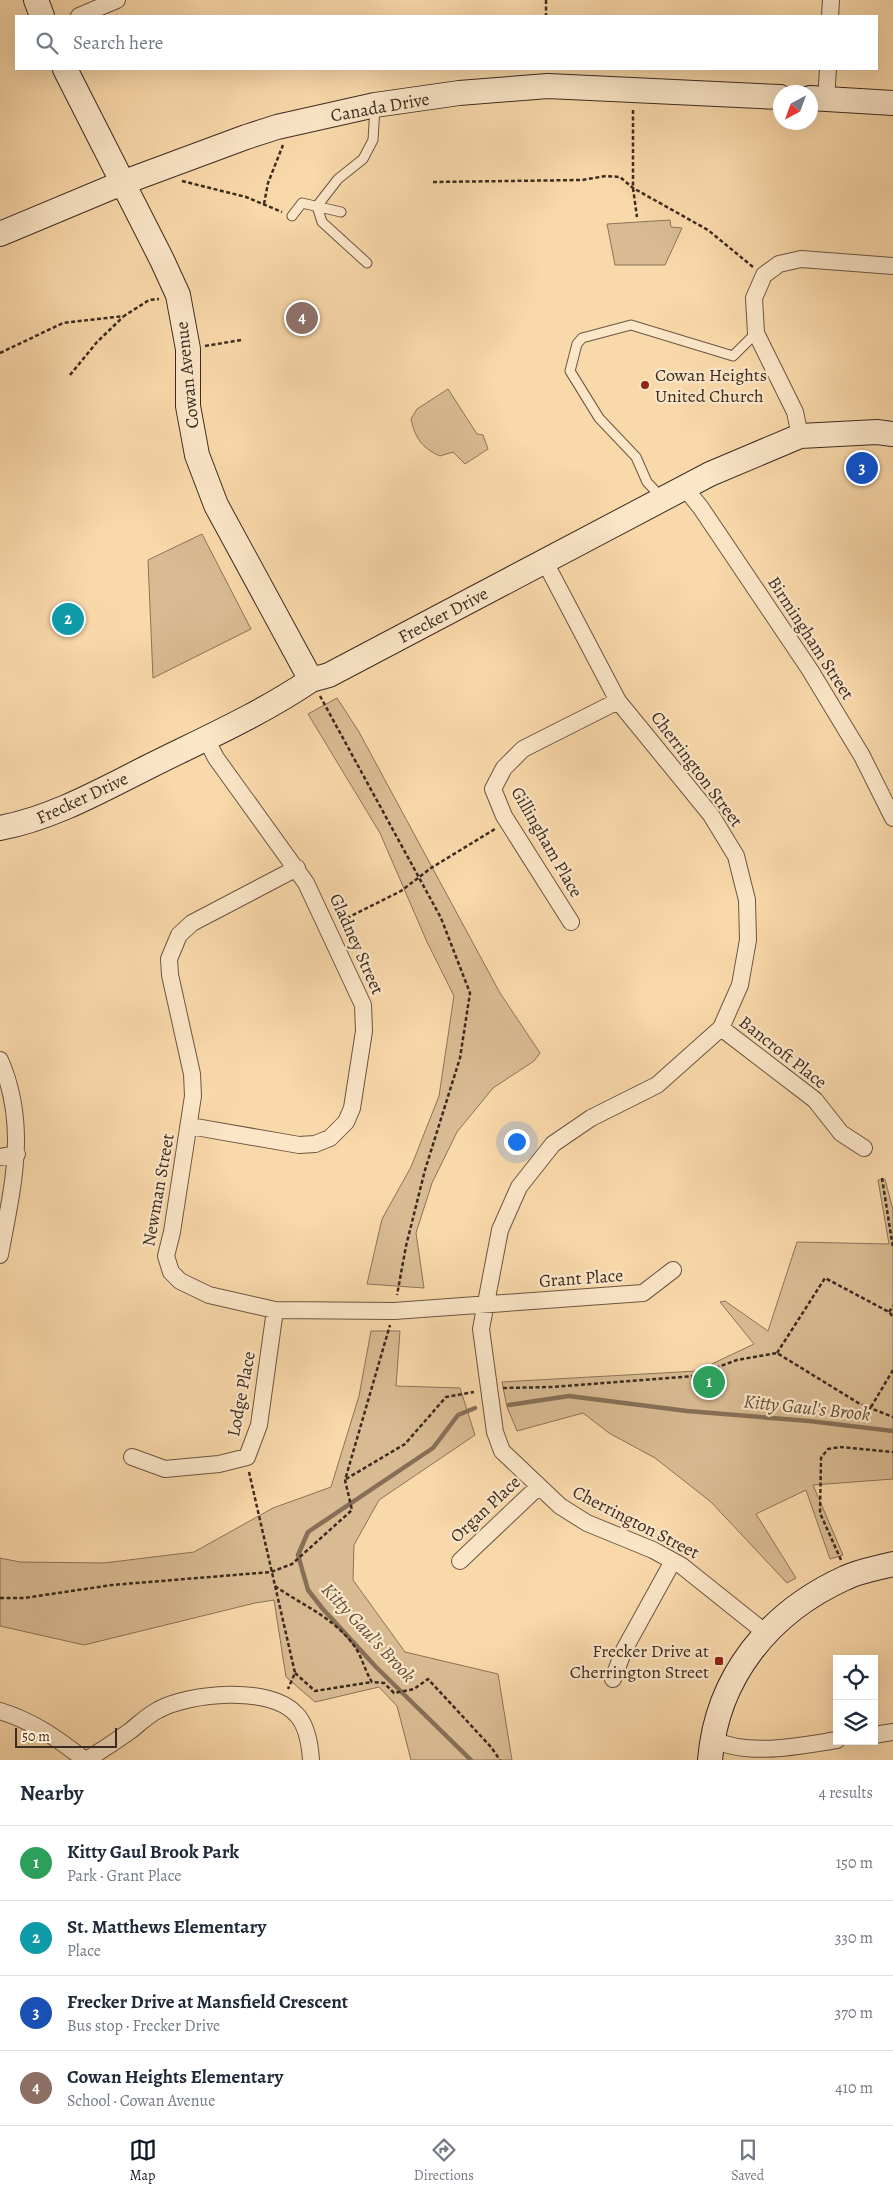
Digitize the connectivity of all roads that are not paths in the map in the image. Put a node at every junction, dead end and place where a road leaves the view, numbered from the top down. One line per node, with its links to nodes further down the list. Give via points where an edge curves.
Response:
1 (36, 0): 4 (street)
2 (117, 0): 5 (street)
3 (831, 0): 6 (street)
4 (42, 15)
5 (82, 15)
6 (830, 15)
7 (66, 70): 13 (street, Cowan Avenue)
8 (828, 70): 10 (street)
9 (773, 96): 12 (street, Canada Drive, via 548,86 459,93)
10 (818, 98): 11 (street)
11 (893, 103)
12 (375, 105): 13 (street, Canada Drive, via 277,127); 14 (lane, via 373,140 363,159 338,178)
13 (122, 183): 17 (street, Canada Drive); 26 (street, Cowan Avenue, via 178,296 188,349 188,406 197,455 216,505)
14 (317, 206): 15 (lane); 16 (lane, via 302,203); 18 (lane, via 322,222)
15 (341, 212)
16 (292, 216)
17 (0, 234)
18 (367, 264)
19 (893, 266): 20 (street, via 801,259 779,264 764,275 754,298)
20 (756, 333): 22 (street, via 794,412); 24 (lane, via 733,356 631,325 582,338 578,344 570,371 599,418 636,457 647,482)
21 (893, 434): 22 (street, Frecker Drive)
22 (800, 436): 23 (street, Frecker Drive)
23 (684, 488): 24 (street, Frecker Drive); 29 (street, Birmingham Street, via 701,508 810,670 862,756)
24 (662, 499): 25 (street, Frecker Drive)
25 (545, 562): 26 (street, Frecker Drive, via 329,675); 27 (street, Cherrington Street)
26 (315, 688): 28 (street, Frecker Drive)
27 (618, 700): 32 (street, Gillingham Place, via 522,749 504,768 493,789 504,816); 33 (street, Cherrington Street, via 711,815 736,856 747,900 748,940 740,986)
28 (206, 739): 30 (street, Frecker Drive, via 66,806 26,823); 31 (street, Gladney Street, via 216,758)
29 (893, 818)
30 (0, 828)
31 (297, 868): 35 (street, Newman Street, via 192,923 179,935 170,951 170,975 193,1082); 35 (street, Gladney Street, via 330,930 363,1005 364,1031 349,1115 337,1134 323,1142 307,1145)
32 (571, 922)
33 (721, 1028): 36 (street, Bancroft Place, via 814,1100 841,1133); 41 (street, Cherrington Street, via 657,1085 591,1118 553,1144 535,1165 519,1187 500,1230)
34 (0, 1060): 37 (street, via 15,1119)
35 (190, 1126): 42 (street, Newman Street, via 166,1256 171,1272 180,1281 209,1294)
36 (864, 1148)
37 (17, 1154): 38 (street); 39 (street)
38 (0, 1157)
39 (0, 1256)
40 (673, 1270): 41 (street, Grant Place, via 643,1293)
41 (484, 1305): 42 (street, Newman Street, via 394,1310); 44 (street, Cherrington Street, via 481,1330 495,1432 502,1451)
42 (275, 1310): 43 (street, Lodge Place, via 259,1425 248,1456 219,1464 165,1468)
43 (132, 1457)
44 (538, 1487): 45 (street, Organ Place); 46 (street, Cherrington Street, via 578,1518)
45 (460, 1560)
46 (674, 1560): 48 (street, Cherrington Street); 49 (street, via 624,1650)
47 (893, 1564): 48 (street, via 846,1577 816,1593)
48 (766, 1634): 54 (street, via 736,1670)
49 (613, 1679)
50 (0, 1711): 55 (street, via 43,1729)
51 (893, 1732): 52 (street)
52 (878, 1734)
53 (833, 1740): 54 (street, via 769,1748 726,1746)
54 (711, 1749)
55 (85, 1760): 56 (street, via 110,1746 158,1710 189,1700 235,1694 280,1702 296,1714 306,1732)
56 (311, 1760)

